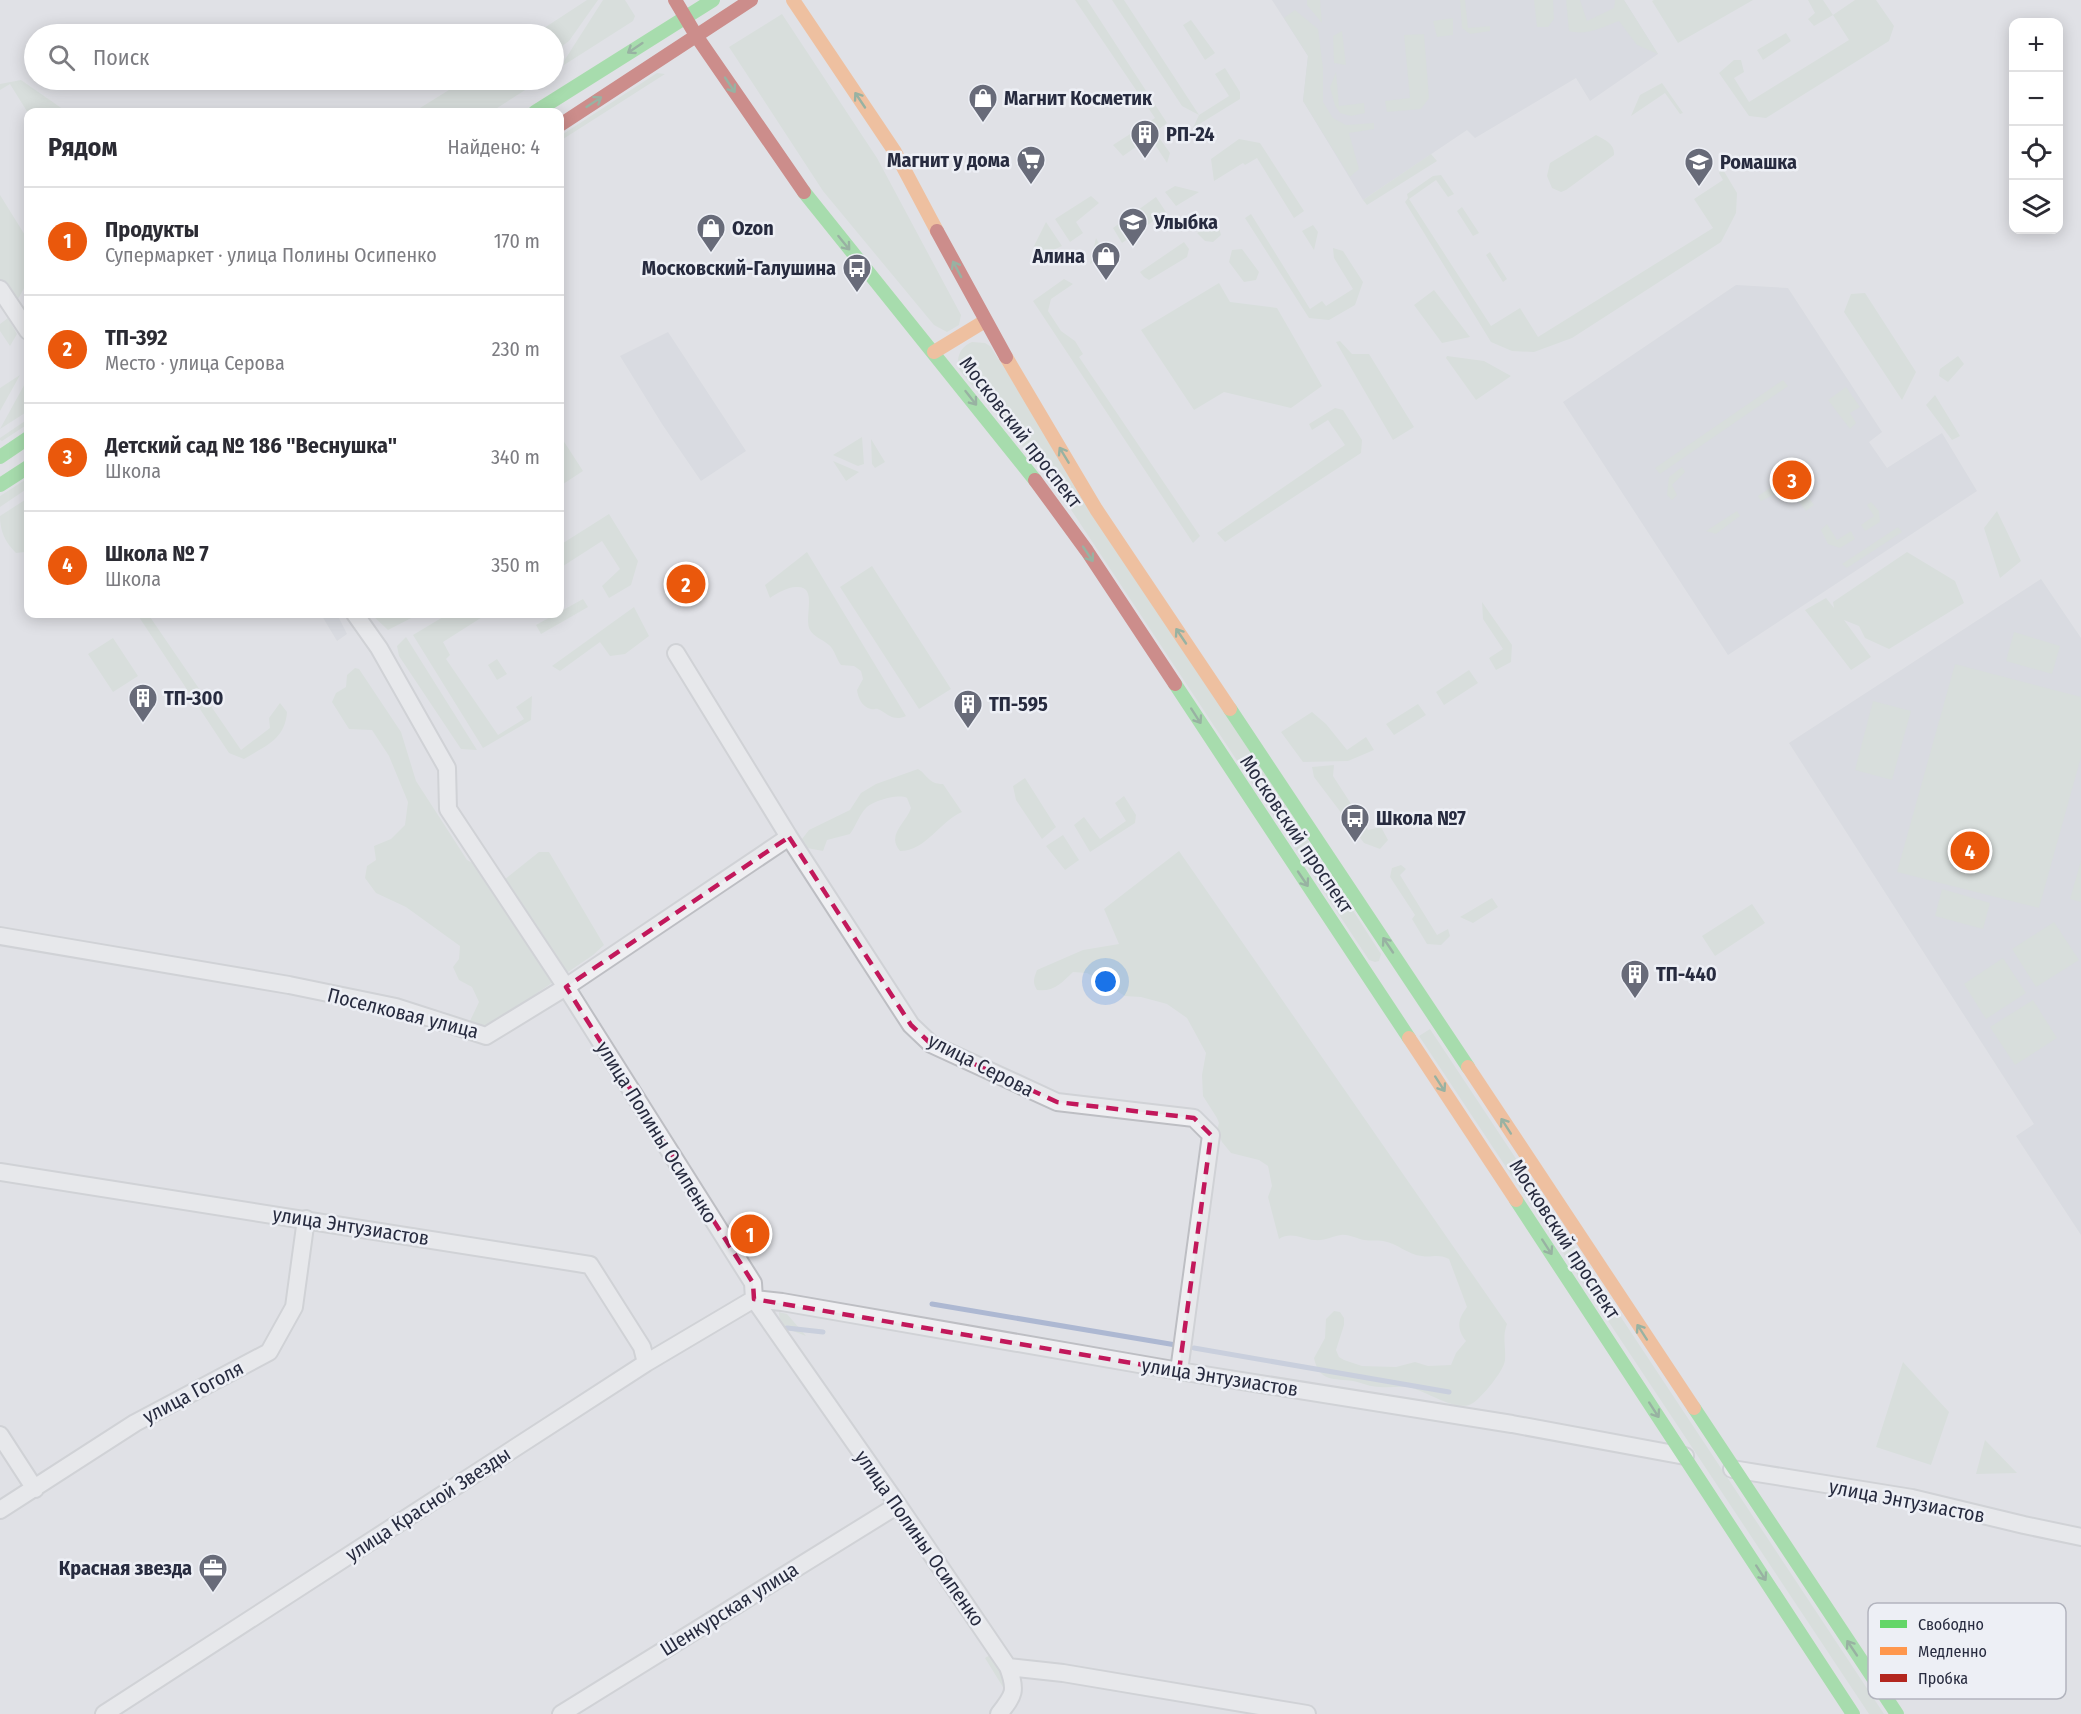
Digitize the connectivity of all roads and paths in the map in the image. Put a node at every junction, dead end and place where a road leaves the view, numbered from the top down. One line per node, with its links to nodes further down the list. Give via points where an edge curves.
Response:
1 (675, 0): 5 (main road, Московский проспект)
2 (713, 0): 5 (main road)
3 (751, 0): 6 (main road)
4 (793, 0): 10 (main road, Московский проспект, one-way to 4, via 894,152)
5 (685, 17): 6 (main road, Московский проспект); 7 (main road, one-way to 7)
6 (697, 37): 8 (main road, one-way to 6); 12 (main road, Московский проспект, one-way to 12, via 809,200)
7 (542, 108)
8 (564, 122)
9 (0, 289): 11 (street)
10 (985, 321): 12 (main road); 22 (main road, Московский проспект, one-way to 10, via 1096,509)
11 (24, 325)
12 (934, 352): 22 (main road, Московский проспект, one-way to 22, via 1041,487)
13 (24, 441): 14 (main road)
14 (0, 457)
15 (24, 470): 16 (main road)
16 (0, 485)
17 (358, 618): 21 (street, улица Полины Осипенко, via 447,768 448,809)
18 (676, 653): 19 (street, улица Серова)
19 (789, 837): 21 (street, Поселковая улица); 27 (street, улица Серова, via 911,1025 930,1044 1057,1102 1194,1118 1211,1136)
20 (0, 936): 21 (street, Поселковая улица, via 396,1007 486,1036)
21 (566, 987): 25 (street, улица Полины Осипенко, via 753,1282)
22 (1395, 987): 29 (main road, Московский проспект, one-way to 29); 30 (main road, Московский проспект, one-way to 22)
23 (0, 1172): 24 (street, улица Энтузиастов)
24 (306, 1219): 26 (street, улица Энтузиастов, via 590,1265 642,1347); 31 (street, улица Гоголя, via 294,1307 269,1352 135,1423)
25 (754, 1299): 26 (street, улица Красной Звезды); 27 (street, улица Энтузиастов); 32 (street, улица Полины Осипенко)
26 (646, 1363): 38 (street, улица Красной Звезды)
27 (1179, 1371): 29 (street, улица Энтузиастов)
28 (0, 1435): 31 (street)
29 (1685, 1456): 42 (main road, Московский проспект, one-way to 42)
30 (1732, 1468): 34 (street, улица Энтузиастов, via 1912,1498); 36 (main road, Московский проспект, one-way to 30)
31 (34, 1489): 33 (street, улица Гоголя)
32 (898, 1504): 35 (street, улица Полины Осипенко); 39 (street, Шенкурская улица)
33 (0, 1510)
34 (2081, 1537)
35 (1008, 1667): 40 (street, via 1014,1682 1013,1696); 41 (street)
36 (1868, 1671)
37 (1887, 1699): 43 (main road, Московский проспект, one-way to 37)
38 (104, 1714)
39 (561, 1714)
40 (999, 1714)
41 (1307, 1714)
42 (1853, 1714)
43 (1897, 1714)

